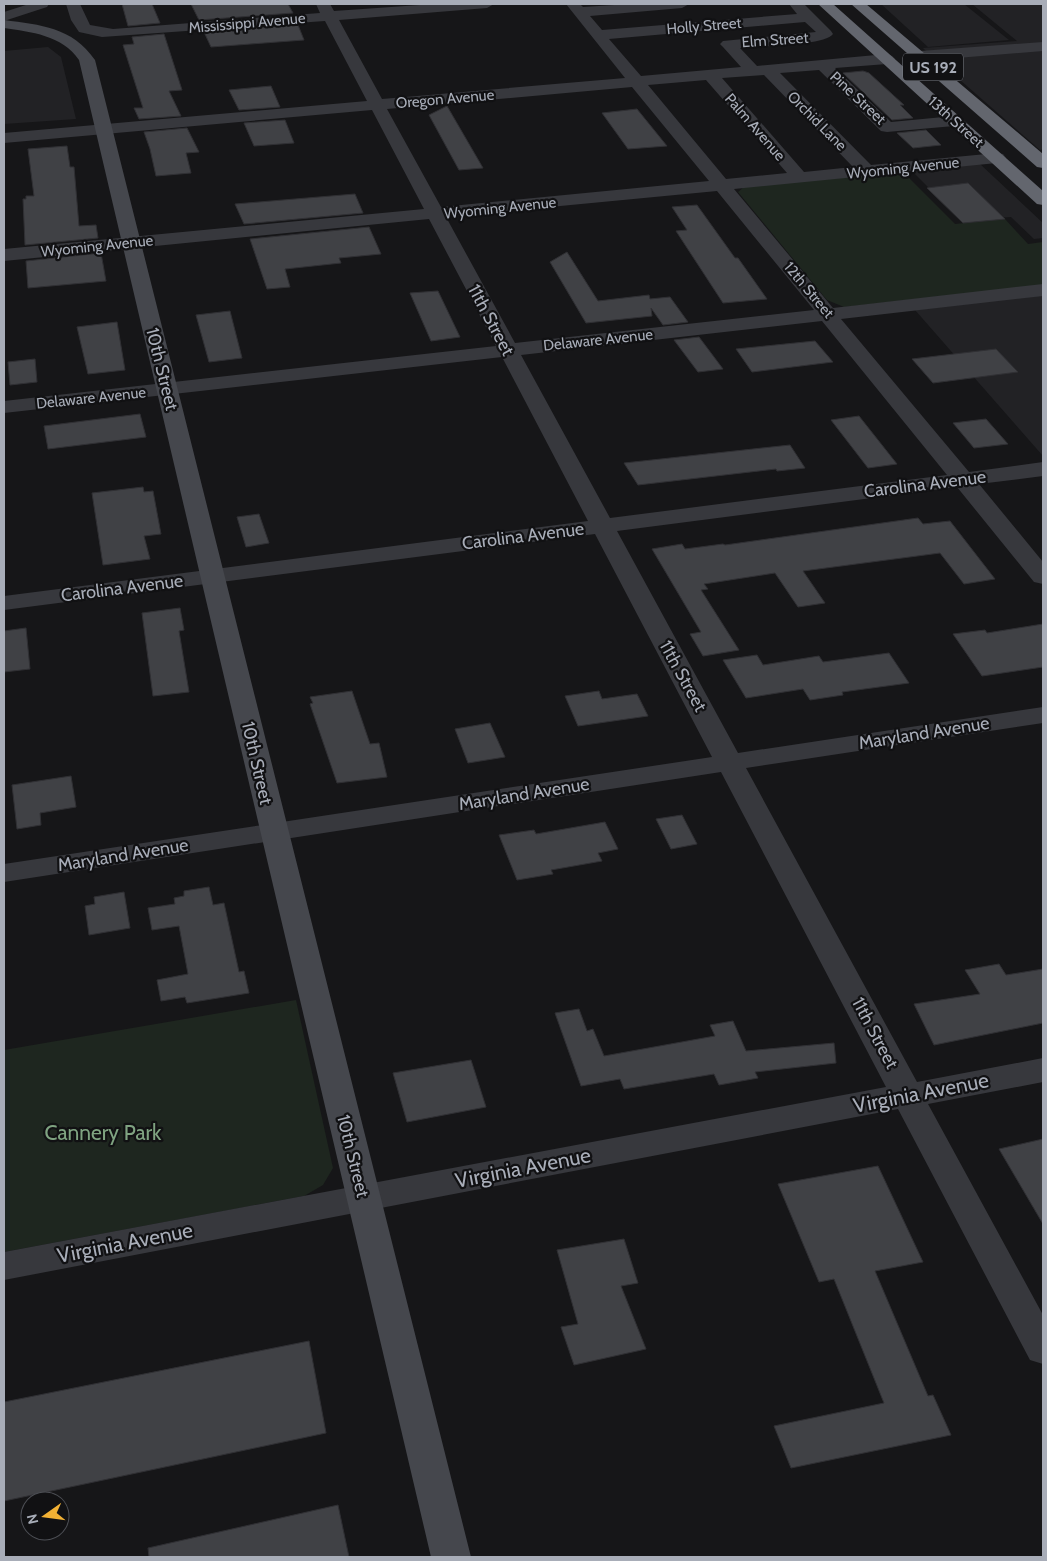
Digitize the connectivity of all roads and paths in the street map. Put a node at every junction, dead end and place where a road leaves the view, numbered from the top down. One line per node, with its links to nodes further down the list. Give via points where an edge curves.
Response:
1 (42, 4): 11 (street)
2 (73, 4): 10 (street, Mississippi Avenue, via 78,24 96,33)
3 (487, 4): 10 (street, Mississippi Avenue)
4 (682, 4): 9 (street)
5 (796, 4): 12 (street)
6 (824, 4): 17 (highway, 13th Street / US 192)
7 (838, 4): 16 (highway, via 892,51)
8 (858, 4): 16 (highway, 13th Street / US 192)
9 (576, 8): 14 (street, 12th Street)
10 (326, 10): 22 (street, 11th Street)
11 (4, 16)
12 (810, 17): 14 (street, Holly Street); 19 (street, Elm Street, via 826,34 728,44)
13 (4, 24): 25 (street, 10th Street, via 58,35 82,51)
14 (598, 35): 21 (street, 12th Street)
15 (1043, 46): 16 (street)
16 (920, 56): 23 (highway, 13th Street / US 192)
17 (887, 60): 18 (street, Oregon Avenue); 23 (highway, via 903,61 947,96); 24 (highway, 13th Street / US 192)
18 (823, 65): 19 (street, Oregon Avenue); 24 (street, Pine Street, via 887,127)
19 (760, 71): 20 (street, Oregon Avenue); 29 (street, Orchid Lane)
20 (710, 75): 21 (street, Oregon Avenue); 30 (street, Palm Avenue)
21 (637, 82): 22 (street, Oregon Avenue); 32 (street, 12th Street)
22 (376, 105): 25 (street, Oregon Avenue); 34 (street, 11th Street)
23 (982, 111): 27 (highway, 13th Street / US 192)
24 (954, 120): 27 (highway, via 977,126 1003,148); 28 (highway, 13th Street / US 192)
25 (105, 129): 26 (street, Oregon Avenue); 35 (street, 10th Street)
26 (4, 138)
27 (1040, 157)
28 (997, 158): 29 (street, Wyoming Avenue); 31 (highway, via 1026,166); 33 (highway, 13th Street / US 192)
29 (867, 171): 30 (street, Wyoming Avenue)
30 (800, 178): 32 (street, Wyoming Avenue)
31 (1043, 181)
32 (721, 186): 34 (street, Wyoming Avenue); 38 (street, 12th Street)
33 (1043, 200)
34 (436, 214): 35 (street, Wyoming Avenue); 39 (street, 11th Street)
35 (130, 242): 36 (street, Wyoming Avenue); 40 (street, 10th Street)
36 (4, 256)
37 (1043, 290): 38 (street, Delaware Avenue)
38 (829, 314): 39 (street, Delaware Avenue); 43 (street, 12th Street)
39 (507, 351): 40 (street, Delaware Avenue); 44 (street, 11th Street)
40 (167, 389): 41 (street, Delaware Avenue); 45 (street, 10th Street)
41 (4, 407)
42 (1043, 469): 43 (street, Carolina Avenue)
43 (963, 480): 44 (street, Carolina Avenue); 46 (street, 12th Street)
44 (600, 526): 45 (street, Carolina Avenue); 49 (street, 11th Street)
45 (212, 576): 47 (street, Carolina Avenue); 50 (street, 10th Street)
46 (1043, 577)
47 (4, 603)
48 (1043, 715): 49 (street, Maryland Avenue)
49 (731, 762): 50 (street, Maryland Avenue); 53 (street, 11th Street)
50 (273, 833): 51 (street, Maryland Avenue); 54 (street, 10th Street)
51 (4, 873)
52 (1043, 1070): 53 (street, Virginia Avenue)
53 (908, 1096): 54 (street, Virginia Avenue); 56 (street, 11th Street)
54 (364, 1198): 55 (street, Virginia Avenue); 57 (street, 10th Street)
55 (4, 1266)
56 (1043, 1349)
57 (451, 1557)

